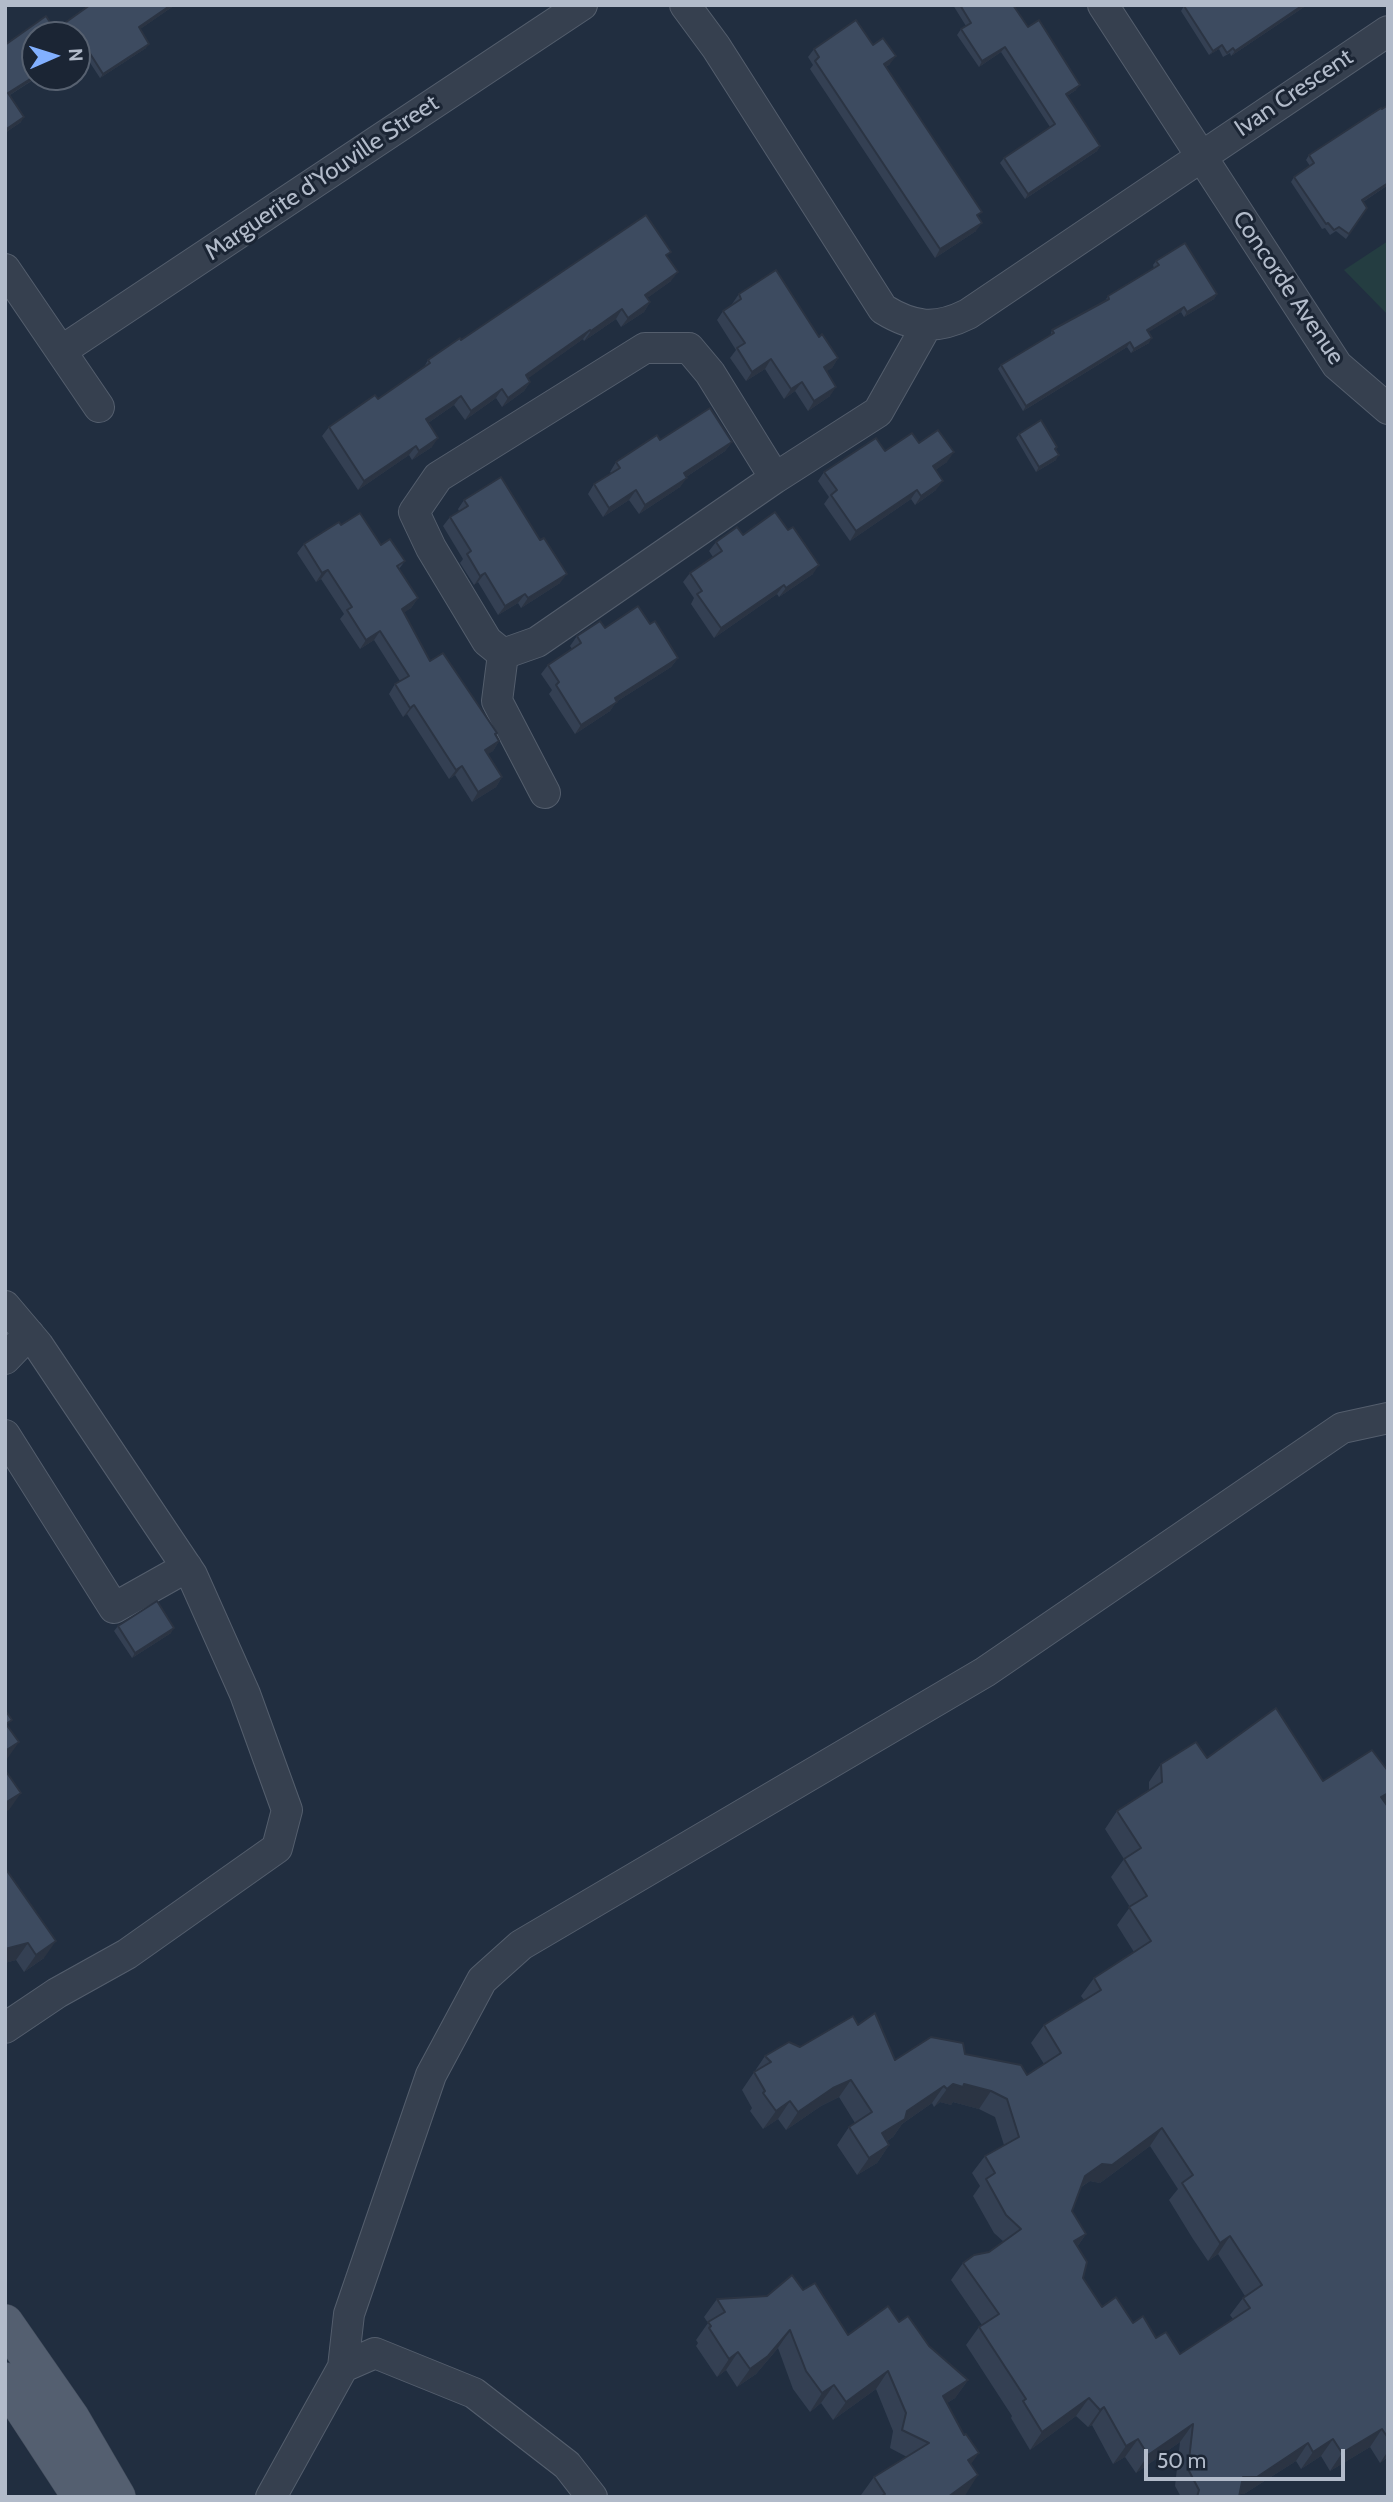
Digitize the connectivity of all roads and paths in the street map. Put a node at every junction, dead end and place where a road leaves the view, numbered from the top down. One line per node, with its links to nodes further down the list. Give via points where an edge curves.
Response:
1 (582, 5): 8 (street, Marguerite d'Youville Street)
2 (685, 5): 7 (street, via 883,309 903,321)
3 (1103, 5): 5 (street, Concorde Avenue)
4 (1388, 31): 5 (street, Ivan Crescent)
5 (1200, 156): 7 (street, via 968,314 949,324); 10 (street, Concorde Avenue, via 1337,365)
6 (5, 269): 8 (street)
7 (927, 325): 11 (street, via 877,412)
8 (61, 351): 9 (street)
9 (99, 407)
10 (1388, 410)
11 (775, 478): 12 (street, via 537,642); 12 (street, via 710,373 689,348 645,348 438,477 414,512 487,641)
12 (503, 654): 13 (street, via 497,701)
13 (545, 793)
14 (5, 1306): 15 (street)
15 (29, 1334): 16 (street); 19 (street)
16 (5, 1359)
17 (1388, 1418): 22 (street, via 1342,1428 985,1672 521,1945 482,1980 431,2075 349,2314)
18 (5, 1435): 19 (street, via 114,1608)
19 (187, 1567): 20 (street, via 245,1694 287,1810 277,1849 127,1954)
20 (5, 2028)
21 (5, 2323): 25 (main road, via 71,2418)
22 (343, 2367): 26 (street); 27 (street, via 375,2353 474,2393 567,2465)
23 (5, 2381): 24 (main road)
24 (81, 2497)
25 (117, 2497)
26 (271, 2497)
27 (592, 2497)

